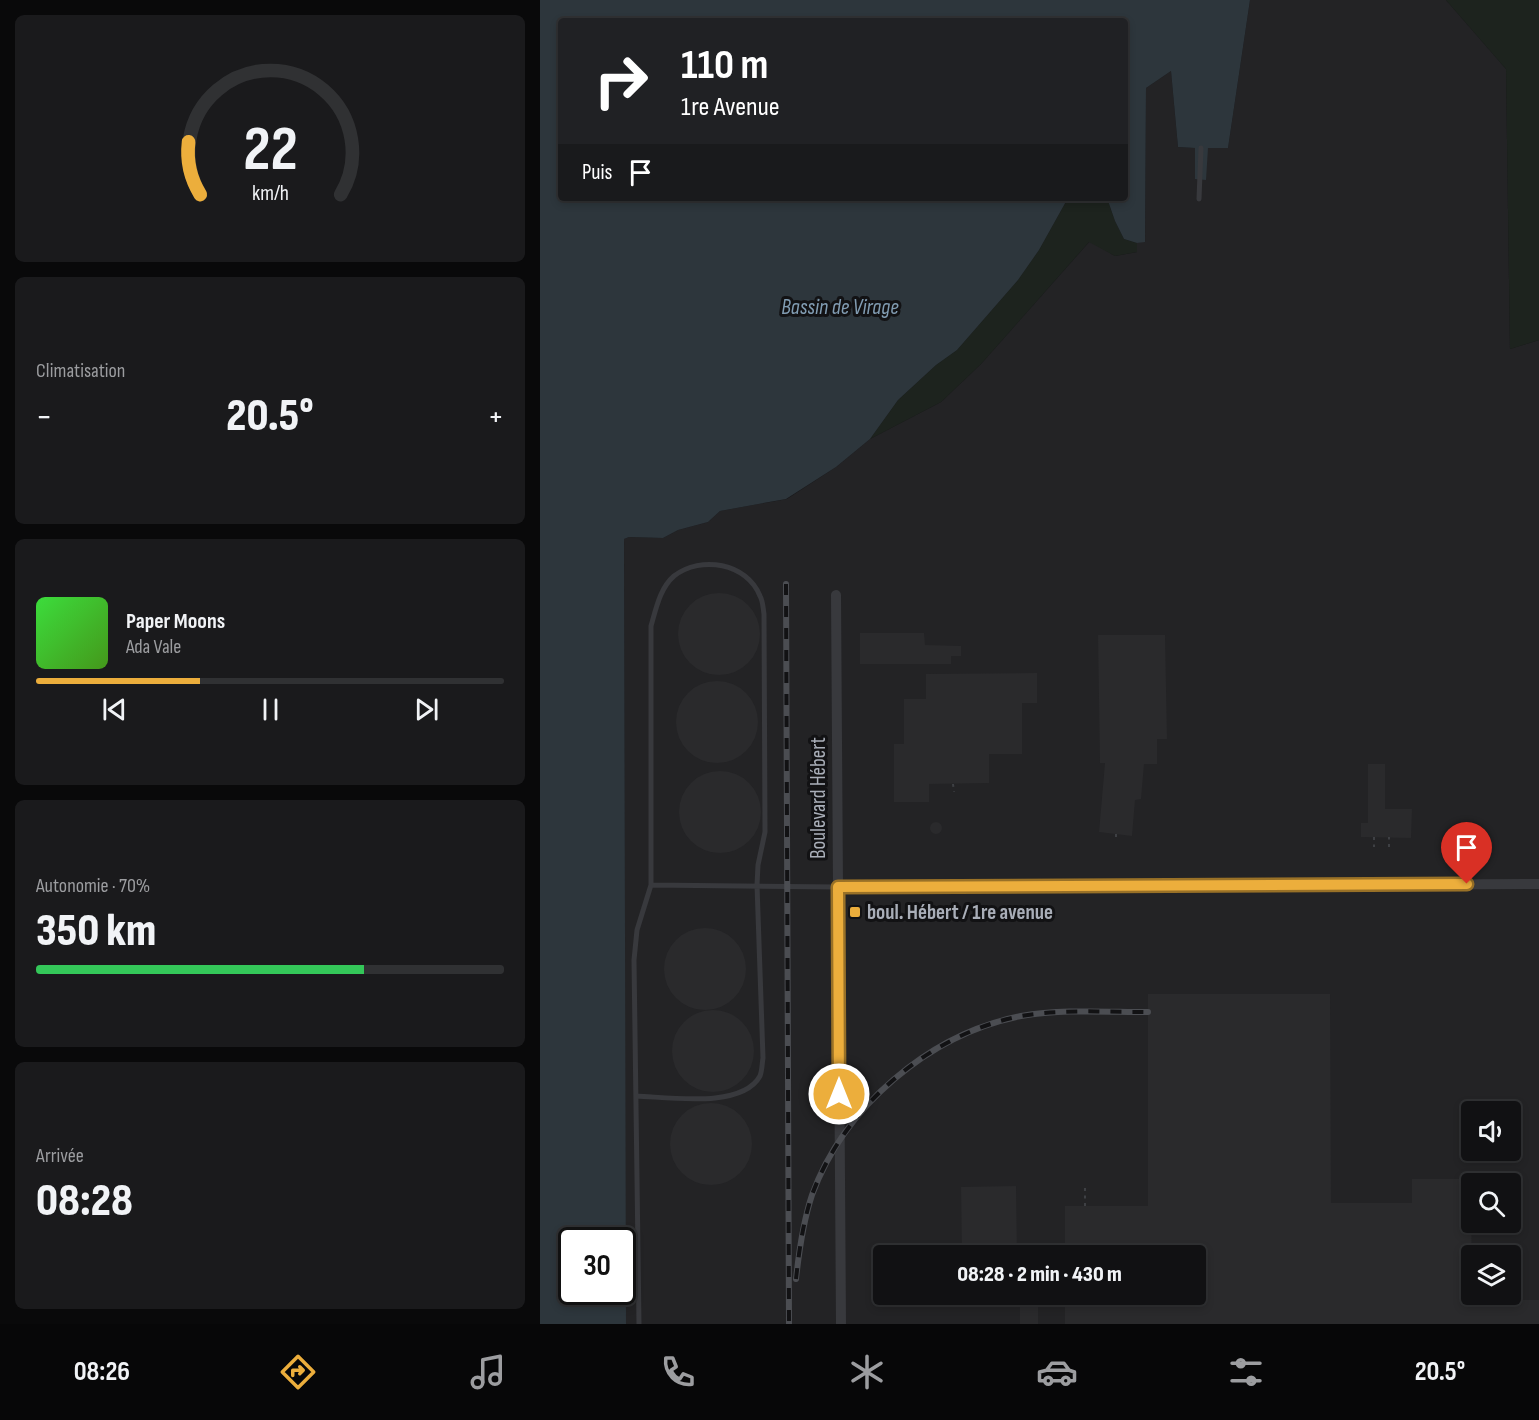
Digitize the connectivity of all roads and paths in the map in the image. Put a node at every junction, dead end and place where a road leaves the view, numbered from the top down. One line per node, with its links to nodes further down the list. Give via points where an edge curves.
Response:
1 (1201, 148): 2 (lane)
2 (1199, 199)
3 (836, 595): 13 (street, Boulevard Hébert)
4 (953, 784): 5 (path)
5 (954, 792)
6 (1374, 837): 8 (path)
7 (1389, 837): 9 (path)
8 (1374, 847)
9 (1389, 847)
10 (1539, 884): 13 (street)
11 (651, 885): 12 (lane); 12 (lane, via 651,626 659,597 673,577 706,563 737,570 751,581 765,614 765,832); 14 (lane, via 637,930 634,960)
12 (757, 885): 13 (lane); 14 (lane, via 761,1074 741,1093 717,1099)
13 (838, 887): 18 (street, Boulevard Hébert)
14 (636, 1096): 17 (lane)
15 (1085, 1188): 16 (path)
16 (1085, 1206)
17 (639, 1324)
18 (841, 1324)

